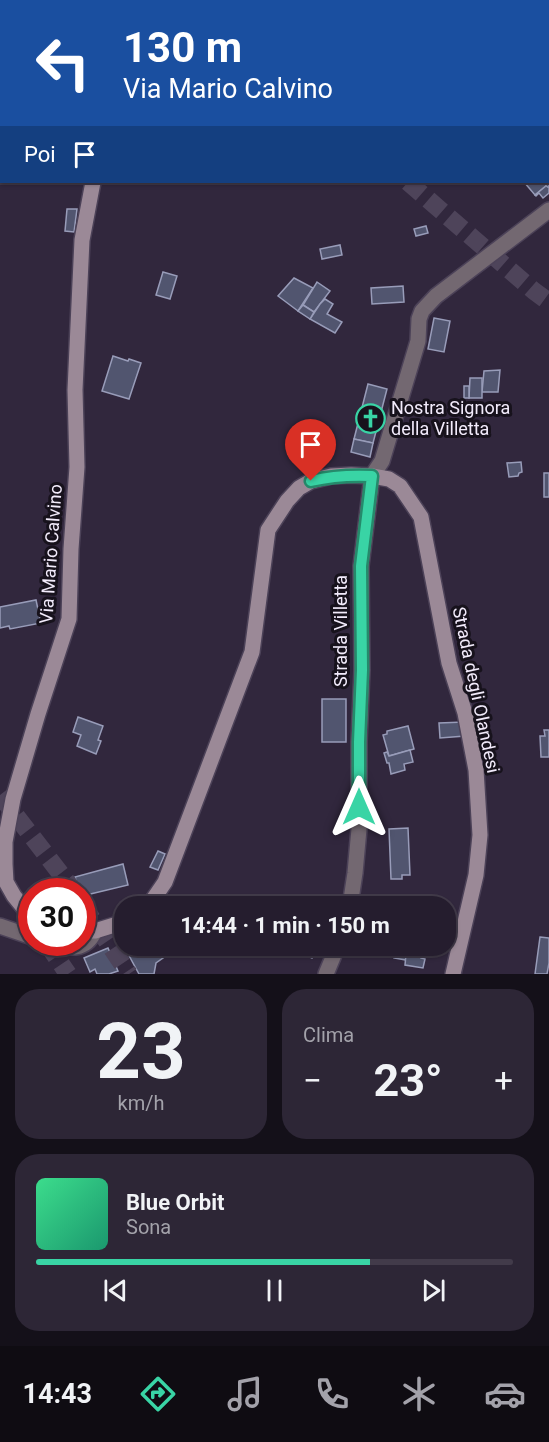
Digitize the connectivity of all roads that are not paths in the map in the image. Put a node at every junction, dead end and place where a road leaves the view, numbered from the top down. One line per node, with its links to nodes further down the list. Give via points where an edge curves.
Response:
1 (93, 183): 6 (street, Via Mario Calvino, via 82,240 69,619 38,714 5,842 6,882)
2 (549, 210): 3 (street, Strada Villetta, via 436,296 422,311 418,340 388,441)
3 (372, 476): 4 (street, via 331,476 311,481 287,501 268,530 252,652 165,882); 5 (street, Strada Villetta, via 361,566 359,829); 13 (street, Strada degli Olandesi, via 400,486 421,517 448,663 465,713 476,770 480,835 476,875)
4 (155, 896)
5 (352, 896)
6 (18, 901)
7 (114, 925): 9 (street)
8 (0, 926): 10 (street)
9 (96, 929)
10 (18, 932)
11 (333, 956): 12 (street)
12 (326, 974)
13 (453, 974)

